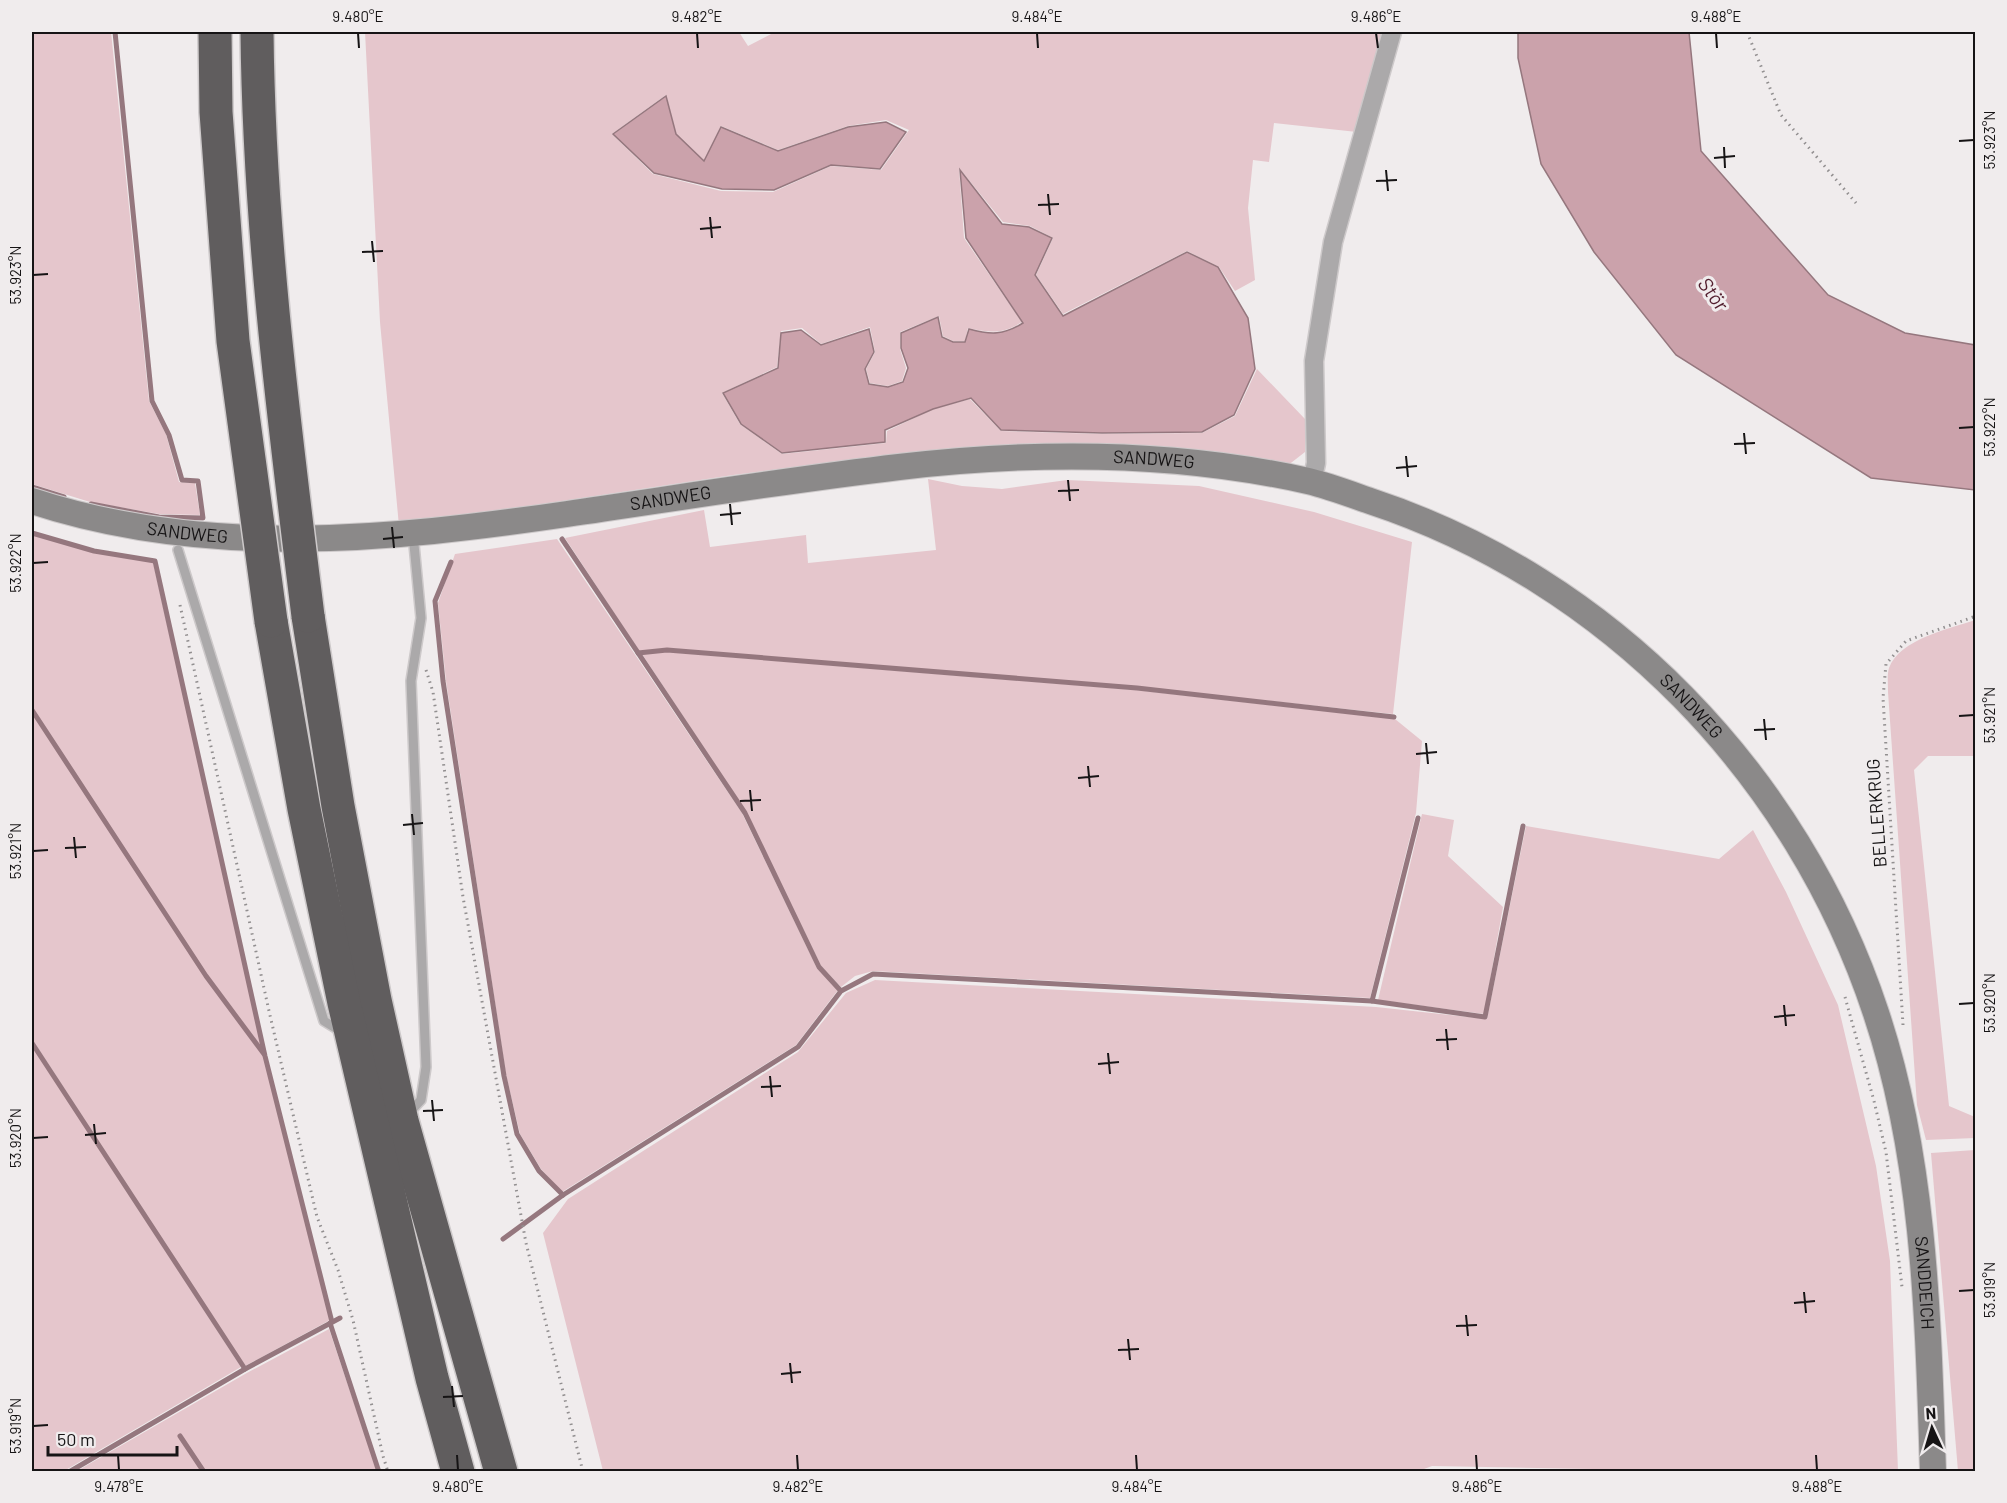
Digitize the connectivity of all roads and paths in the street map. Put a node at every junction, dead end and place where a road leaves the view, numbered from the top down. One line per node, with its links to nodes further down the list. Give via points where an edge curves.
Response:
1 (215, 32): 14 (highway, bridge, via 216,112 233,341 271,621 304,809)
2 (256, 32): 17 (highway, bridge, via 274,336 308,616 340,818)
3 (1392, 32): 6 (street, via 1333,242 1314,361 1316,463)
4 (1747, 32): 5 (path, via 1781,115)
5 (1856, 203)
6 (1312, 482): 8 (street, SANDWEG, via 1154,459 1029,456 901,467); 15 (street, SANDWEG, via 1404,512 1507,560 1624,640 1684,697 1740,762 1801,849 1847,938)
7 (32, 501): 8 (street, SANDWEG, via 99,521 181,534 354,539)
8 (413, 534): 12 (lane, via 420,618)
9 (178, 550): 14 (lane, via 324,1021)
10 (180, 603): 19 (path, via 317,1217 353,1320)
11 (1976, 616): 15 (path, BELLERKRUG, via 1906,641 1886,664 1883,698 1903,1033)
12 (418, 645): 17 (lane, via 411,681 426,1067 421,1100); 22 (path, via 433,692 463,897 526,1243)
13 (1842, 988): 18 (path, via 1886,1152)
14 (351, 1037): 20 (highway)
15 (1890, 1062): 16 (street, SANDWEG)
16 (1898, 1096): 23 (street, SANDDEICH, via 1923,1249)
17 (402, 1121): 21 (highway)
18 (1902, 1290)
19 (388, 1472)
20 (458, 1472)
21 (501, 1472)
22 (583, 1472)
23 (1934, 1472)

